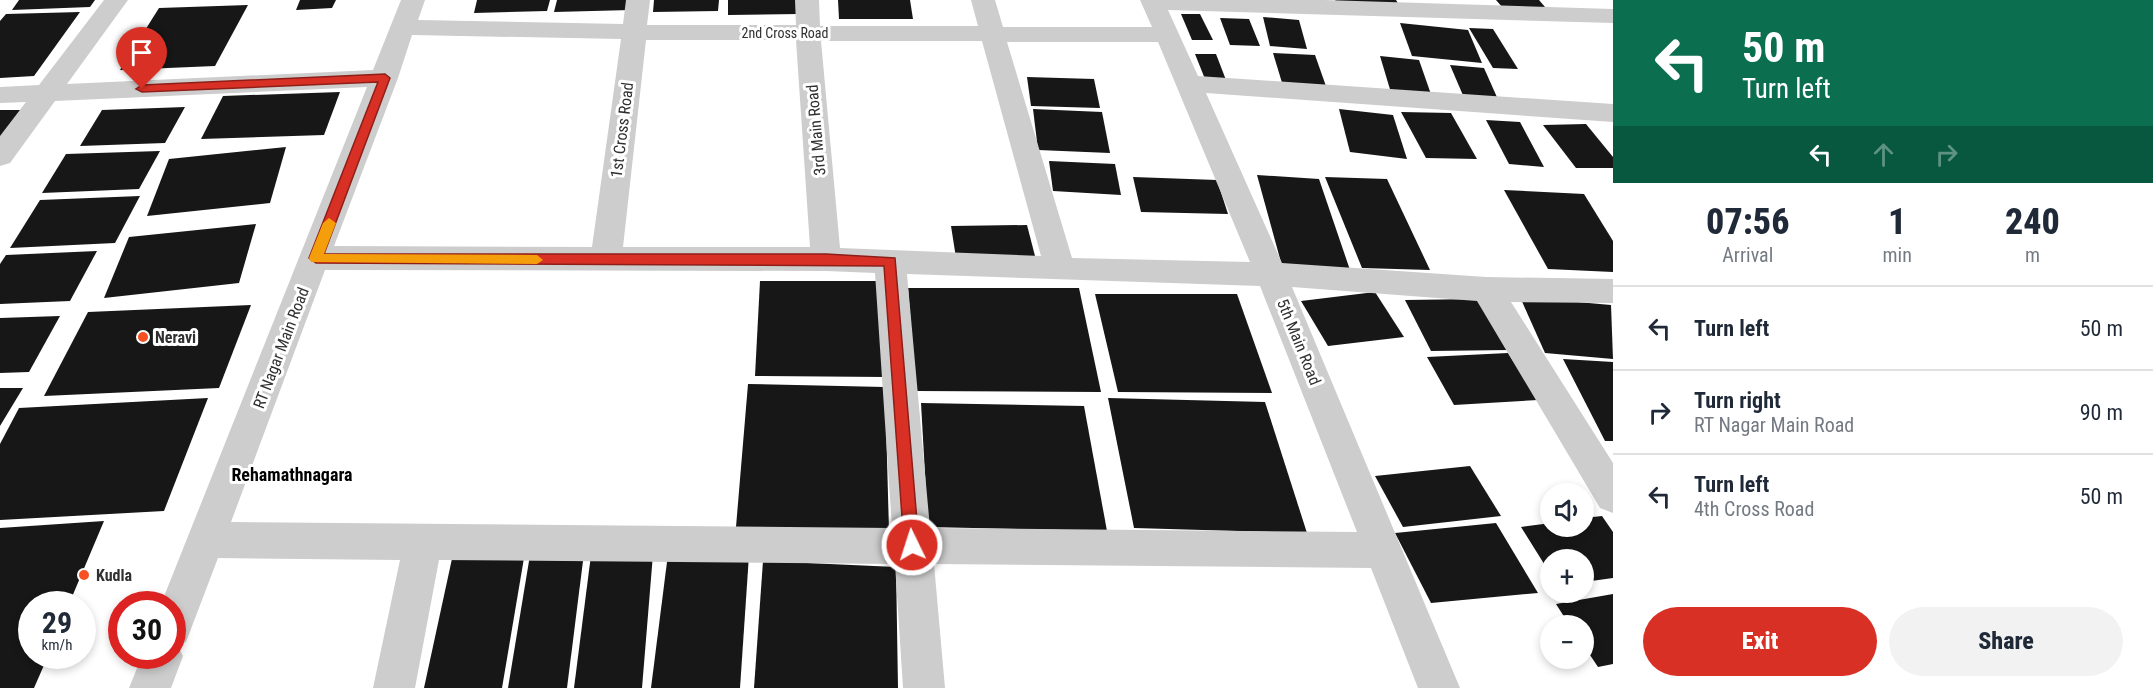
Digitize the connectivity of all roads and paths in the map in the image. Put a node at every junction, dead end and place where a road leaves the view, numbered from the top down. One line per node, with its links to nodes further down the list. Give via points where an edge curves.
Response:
1 (116, 0): 14 (street)
2 (638, 0): 8 (street, 1st Cross Road)
3 (807, 0): 9 (street, 3rd Main Road)
4 (983, 0): 10 (street)
5 (1152, 1): 7 (street); 11 (street, 5th Main Road)
6 (409, 13): 8 (street, 2nd Cross Road); 12 (street, RT Nagar Main Road)
7 (1613, 16)
8 (633, 32): 9 (street, 2nd Cross Road); 20 (street, 1st Cross Road)
9 (808, 33): 10 (street, 2nd Cross Road); 19 (street, 3rd Main Road)
10 (992, 34): 11 (street, 2nd Cross Road); 22 (street)
11 (1167, 35): 13 (street, 5th Main Road)
12 (385, 78): 14 (street); 18 (street, RT Nagar Main Road)
13 (1190, 84): 16 (street); 23 (street, 5th Main Road)
14 (46, 93): 15 (street); 17 (street)
15 (0, 95)
16 (1613, 113)
17 (0, 156)
18 (316, 258): 20 (street); 27 (street, RT Nagar Main Road)
19 (826, 259): 20 (street); 21 (street)
20 (606, 260)
21 (890, 261): 22 (street); 29 (street)
22 (1060, 269): 23 (street)
23 (1271, 274): 24 (street); 30 (street, 5th Main Road)
24 (1486, 289): 25 (street); 26 (street)
25 (1613, 291)
26 (1613, 496)
27 (205, 540): 28 (street); 31 (street, RT Nagar Main Road)
28 (423, 541): 29 (street); 34 (street)
29 (912, 545): 30 (street); 35 (street)
30 (1383, 550): 36 (street, 5th Main Road)
31 (186, 591)
32 (157, 669): 33 (street)
33 (150, 688)
34 (394, 688)
35 (924, 688)
36 (1439, 688)

